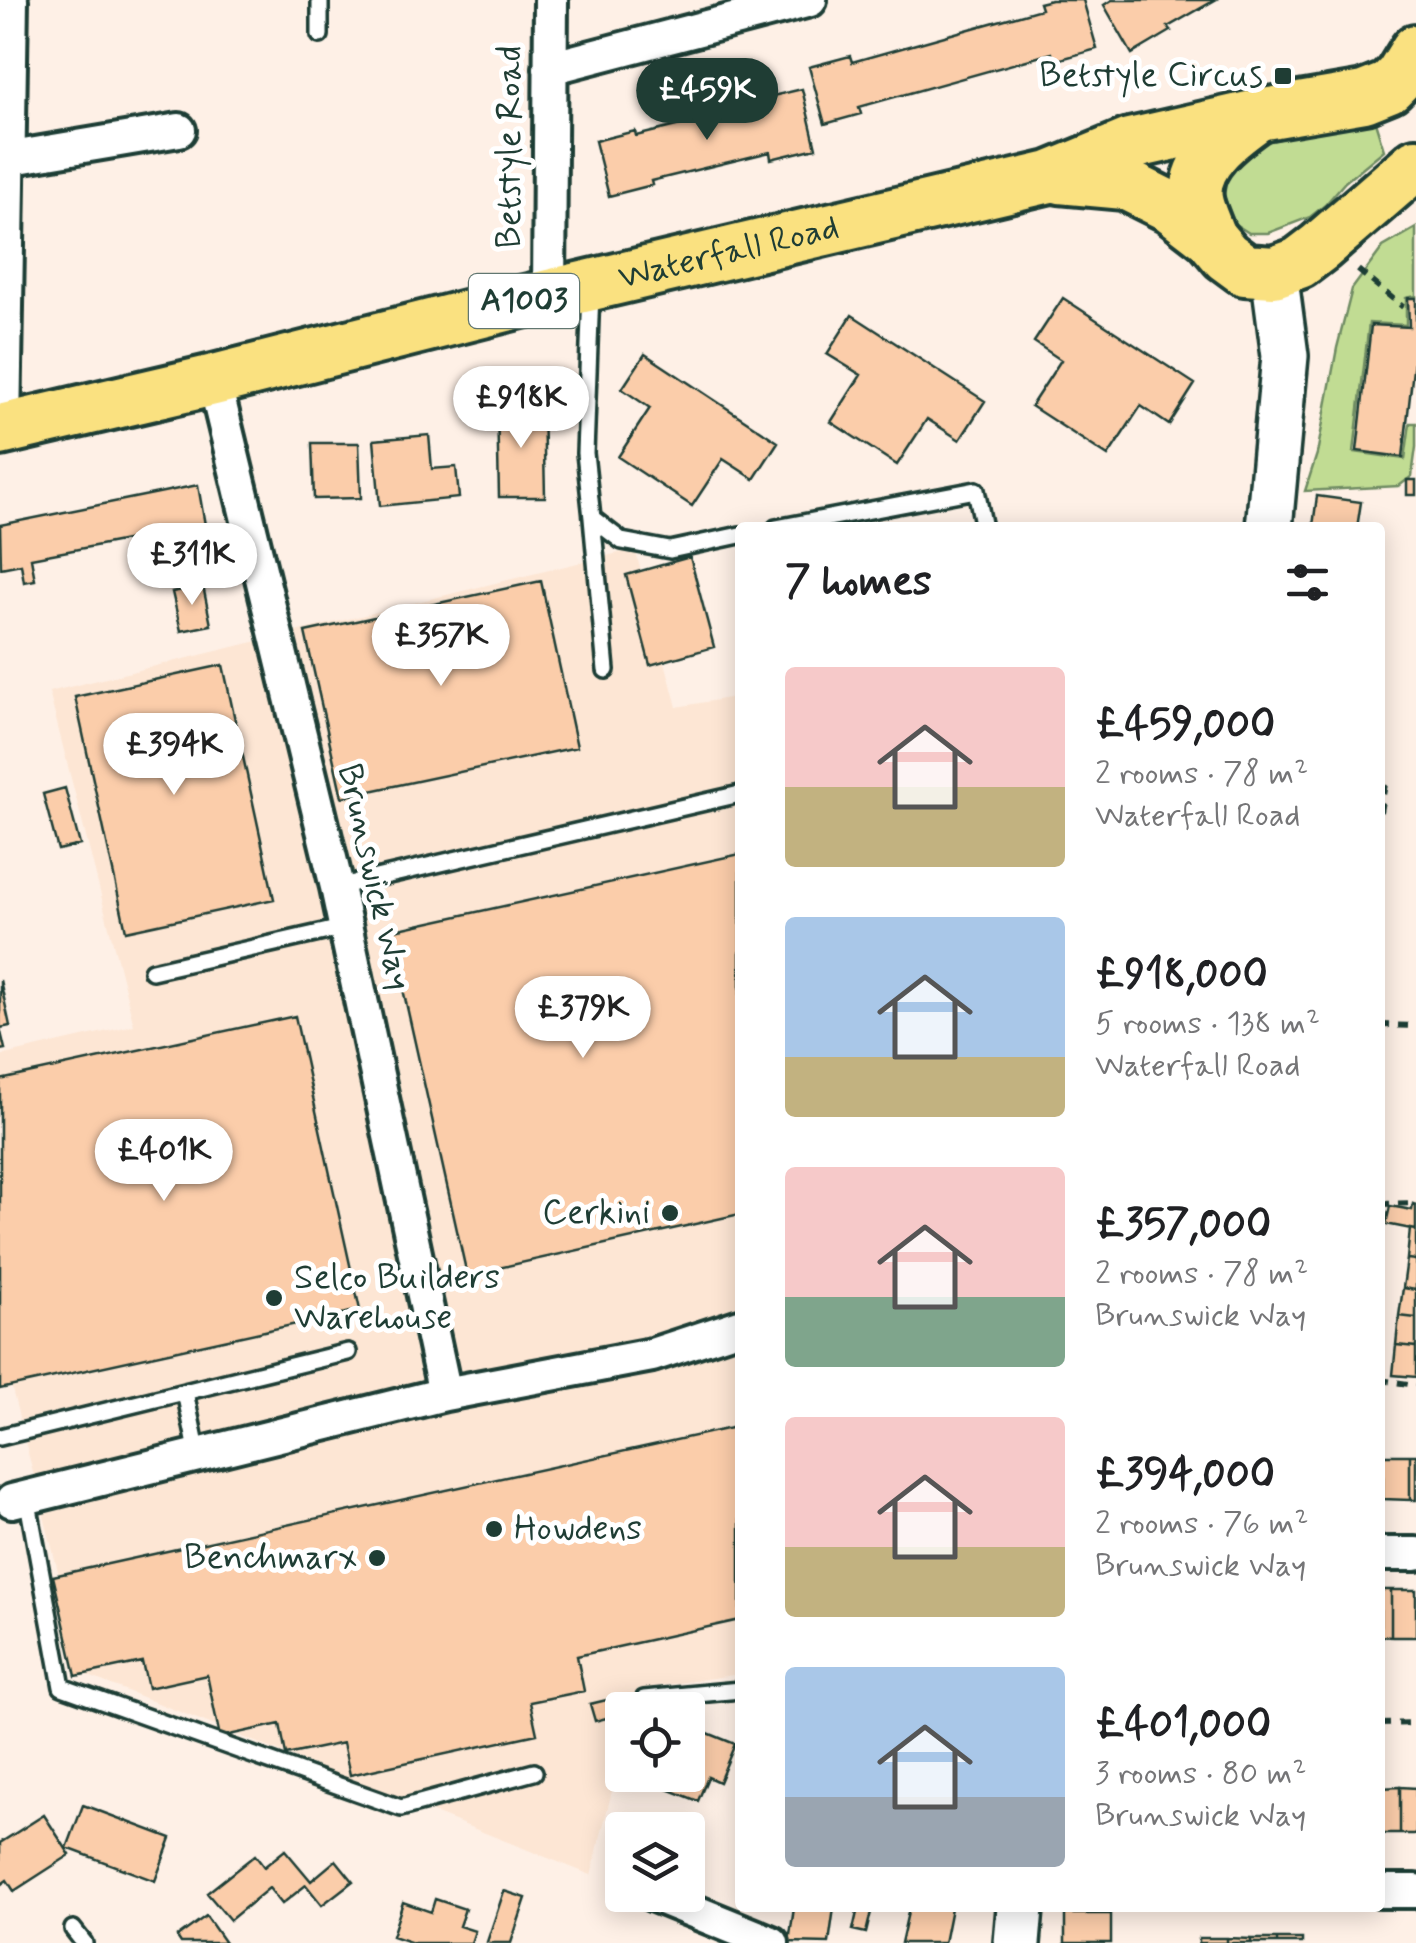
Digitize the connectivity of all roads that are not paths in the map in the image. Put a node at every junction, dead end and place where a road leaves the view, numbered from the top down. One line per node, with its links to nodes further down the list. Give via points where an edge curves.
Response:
1 (11, 0): 10 (street)
2 (320, 0): 5 (lane)
3 (552, 0): 7 (street, Betstyle Road)
4 (810, 0): 7 (street)
5 (320, 35)
6 (1416, 50): 8 (main road, A1003, via 1400,76 1364,98)
7 (550, 68): 15 (street, Betstyle Road)
8 (1258, 115): 12 (main road, A1003, via 1130,144); 13 (main road, A1003, via 1226,138 1198,181 1196,198)
9 (178, 130): 10 (street)
10 (5, 160): 17 (street)
11 (1416, 164): 14 (main road, via 1310,255)
12 (1050, 177): 13 (main road, A1003, via 1125,184 1171,207); 15 (main road, Waterfall Road / A1003)
13 (1210, 238): 14 (main road, A1003, via 1244,270)
14 (1274, 272): 21 (street, via 1285,356)
15 (570, 290): 16 (main road, Waterfall Road / A1003); 18 (lane)
16 (214, 380): 17 (main road, Waterfall Road / A1003); 25 (street, Brunswick Way)
17 (2, 430)
18 (592, 518): 22 (lane, via 622,541 670,550); 23 (lane)
19 (808, 522): 20 (lane, via 976,490)
20 (983, 522)
21 (1270, 522)
22 (735, 536)
23 (606, 670)
24 (735, 795): 25 (lane)
25 (337, 887): 26 (street, Brunswick Way)
26 (346, 926): 27 (lane); 31 (street, Brunswick Way)
27 (152, 972)
28 (735, 1328): 31 (street, via 652,1355)
29 (348, 1352): 30 (lane)
30 (186, 1392): 32 (lane); 33 (lane)
31 (445, 1394): 33 (street)
32 (0, 1437)
33 (198, 1455): 34 (street)
34 (20, 1499): 39 (lane, via 62,1687 401,1808)
35 (1385, 1554): 36 (street)
36 (1416, 1554)
37 (735, 1690): 38 (lane)
38 (705, 1693)
39 (534, 1772)
40 (1385, 1891): 41 (street)
41 (1416, 1892)
42 (696, 1912): 46 (street)
43 (1020, 1912): 47 (street)
44 (73, 1928): 45 (lane)
45 (84, 1943)
46 (772, 1943)
47 (1018, 1943)

